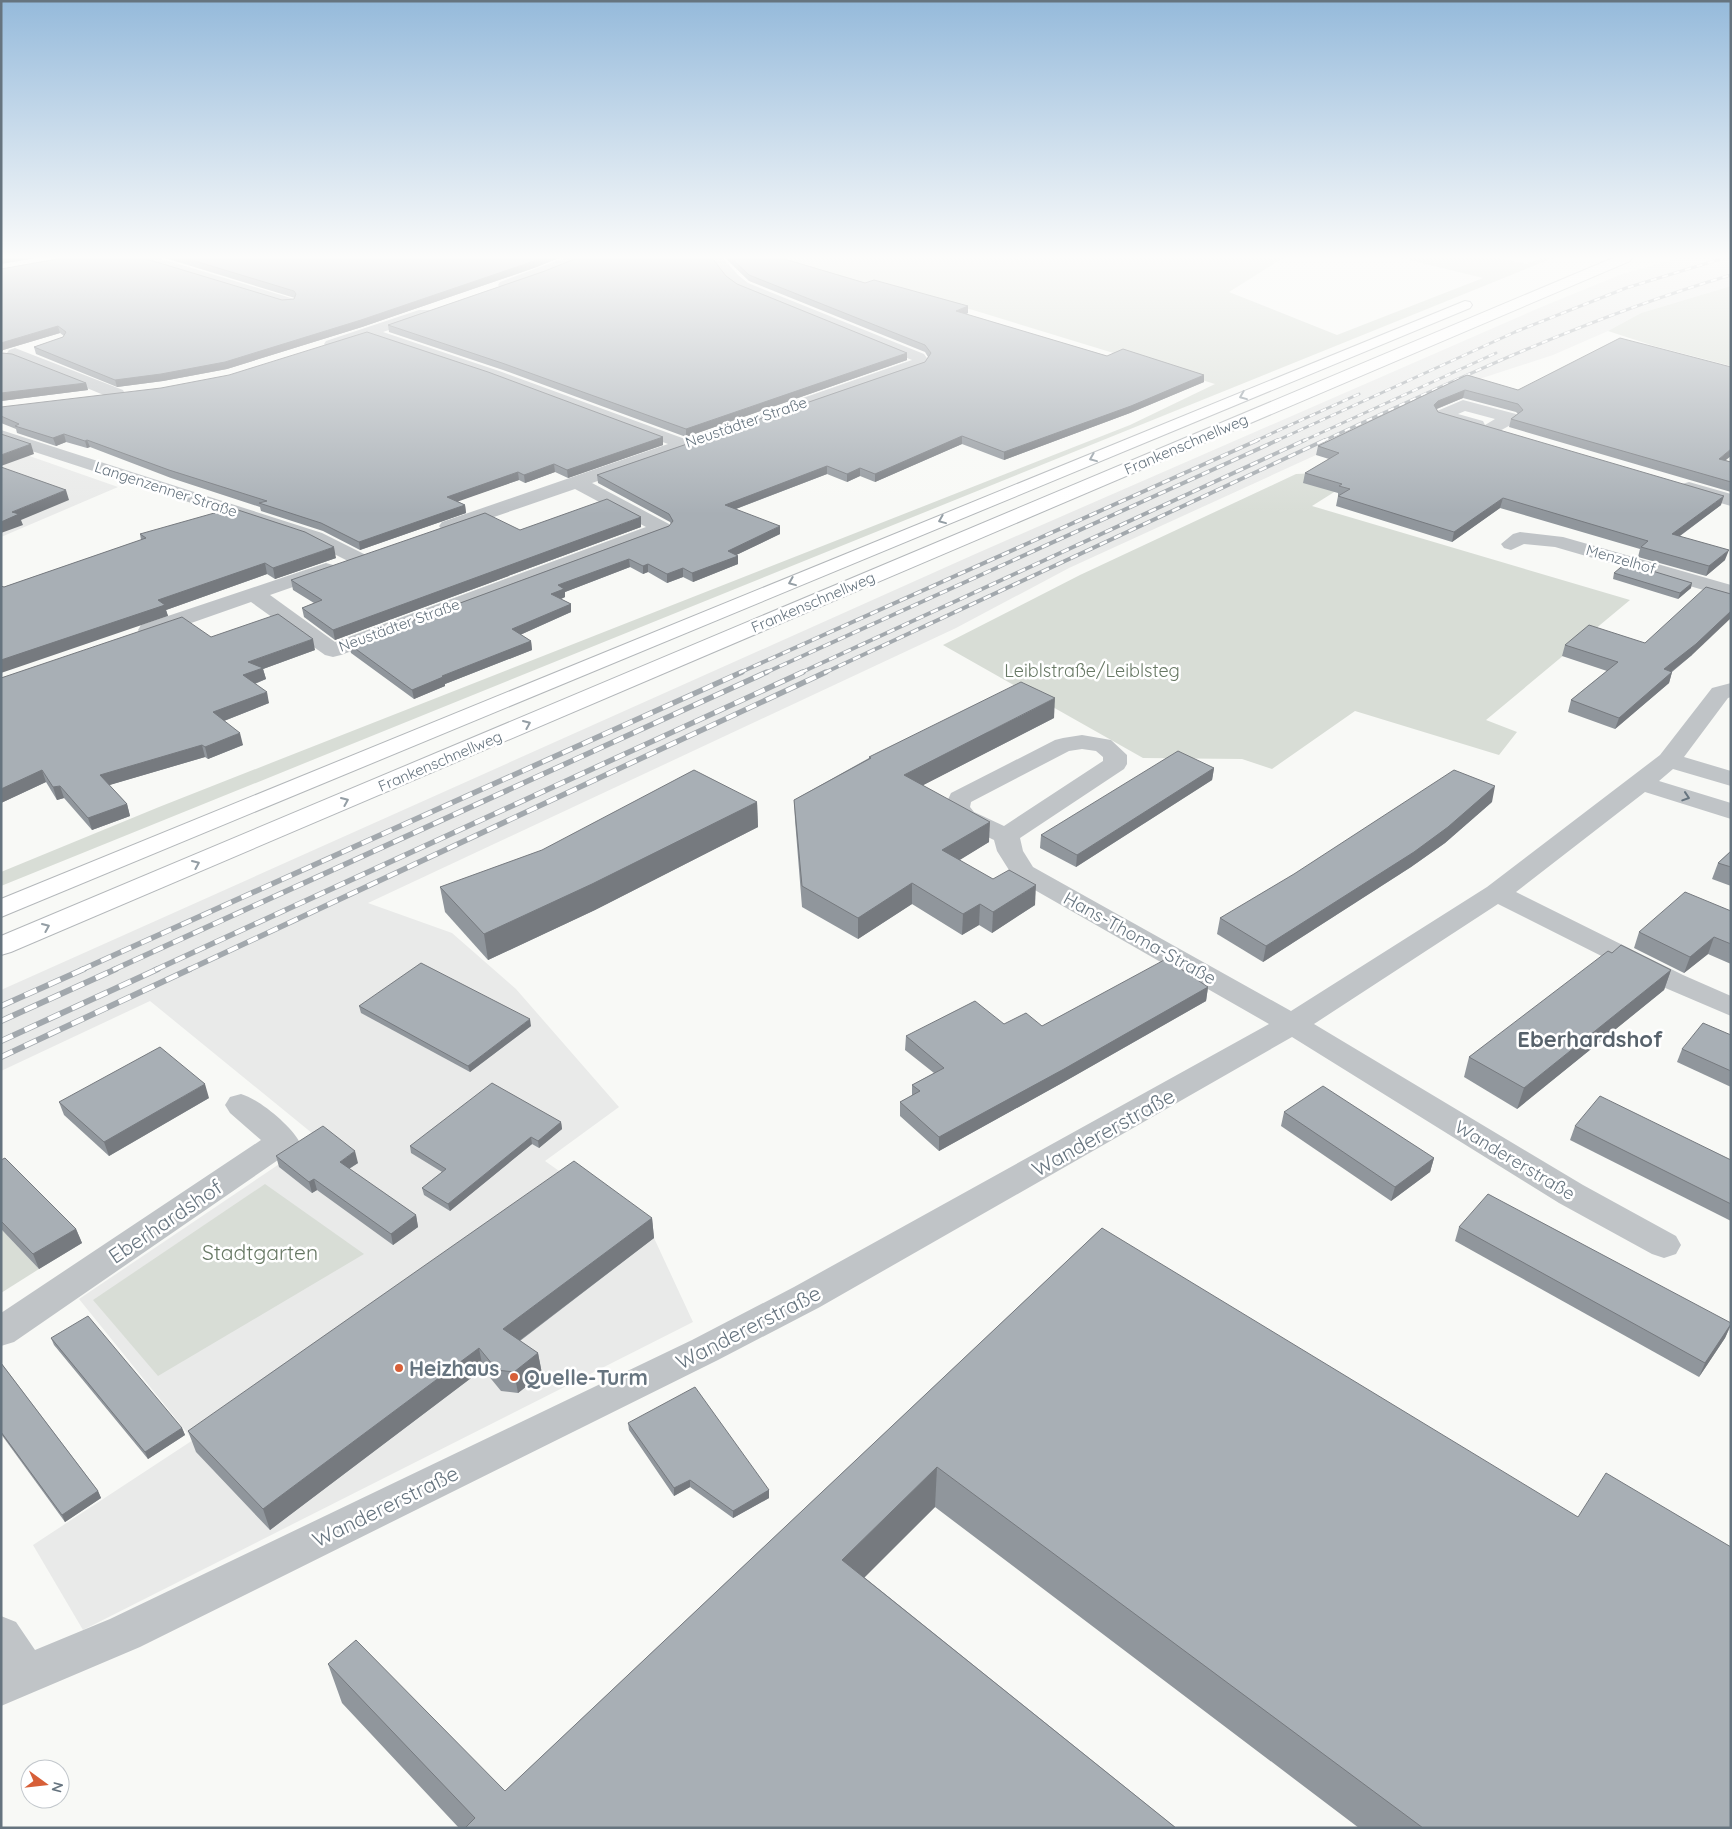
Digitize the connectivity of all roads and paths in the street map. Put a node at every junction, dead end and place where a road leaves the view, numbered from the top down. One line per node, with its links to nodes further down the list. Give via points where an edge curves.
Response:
1 (335, 343): 7 (street)
2 (402, 343): 15 (street)
3 (884, 343): 15 (street, Neustädter Straße, via 921,361)
4 (1371, 343): 33 (highway, Frankenschnellweg, one-way to 33)
5 (1424, 343): 34 (highway, Frankenschnellweg, one-way to 5)
6 (41, 345): 8 (street)
7 (315, 350)
8 (8, 355): 10 (street)
9 (136, 392): 10 (street)
10 (117, 394): 11 (street)
11 (90, 397)
12 (1490, 429): 14 (street)
13 (1, 434): 22 (street, Langenzenner Straße, via 315,537)
14 (1518, 437)
15 (683, 444): 16 (street, Neustädter Straße)
16 (577, 482): 19 (street, Neustädter Straße); 24 (street, Neustädter Straße, via 662,528 332,650)
17 (1671, 482): 18 (street)
18 (1731, 500)
19 (430, 532)
20 (1511, 544): 23 (street, Menzelhof, via 1520,538 1556,541)
21 (375, 552): 22 (street)
22 (357, 558): 24 (street)
23 (1731, 592)
24 (254, 594): 25 (street)
25 (129, 637)
26 (1731, 690): 27 (street, Wandererstraße, via 1720,693)
27 (1669, 760): 28 (street); 29 (street, Wandererstraße)
28 (1731, 779)
29 (1641, 783): 30 (street, one-way to 30); 32 (street, Wandererstraße)
30 (1731, 811)
31 (1006, 836): 31 (street, via 1115,764 1115,755 1103,745 1082,742 1062,745 960,798 957,808 966,817); 36 (street, Hans-Thoma-Straße, via 1022,872)
32 (1497, 894): 35 (street); 36 (street, Wandererstraße)
33 (1, 909)
34 (1, 946)
35 (1731, 1007)
36 (1292, 1024): 38 (street, Wandererstraße, via 1570,1194); 41 (street, Wandererstraße, via 850,1273 706,1350 125,1633)
37 (242, 1105): 39 (street, Eberhardshof, via 283,1141)
38 (1664, 1245)
39 (1, 1332)
40 (1, 1636): 41 (street, Wandererstraße)
41 (13, 1680)

